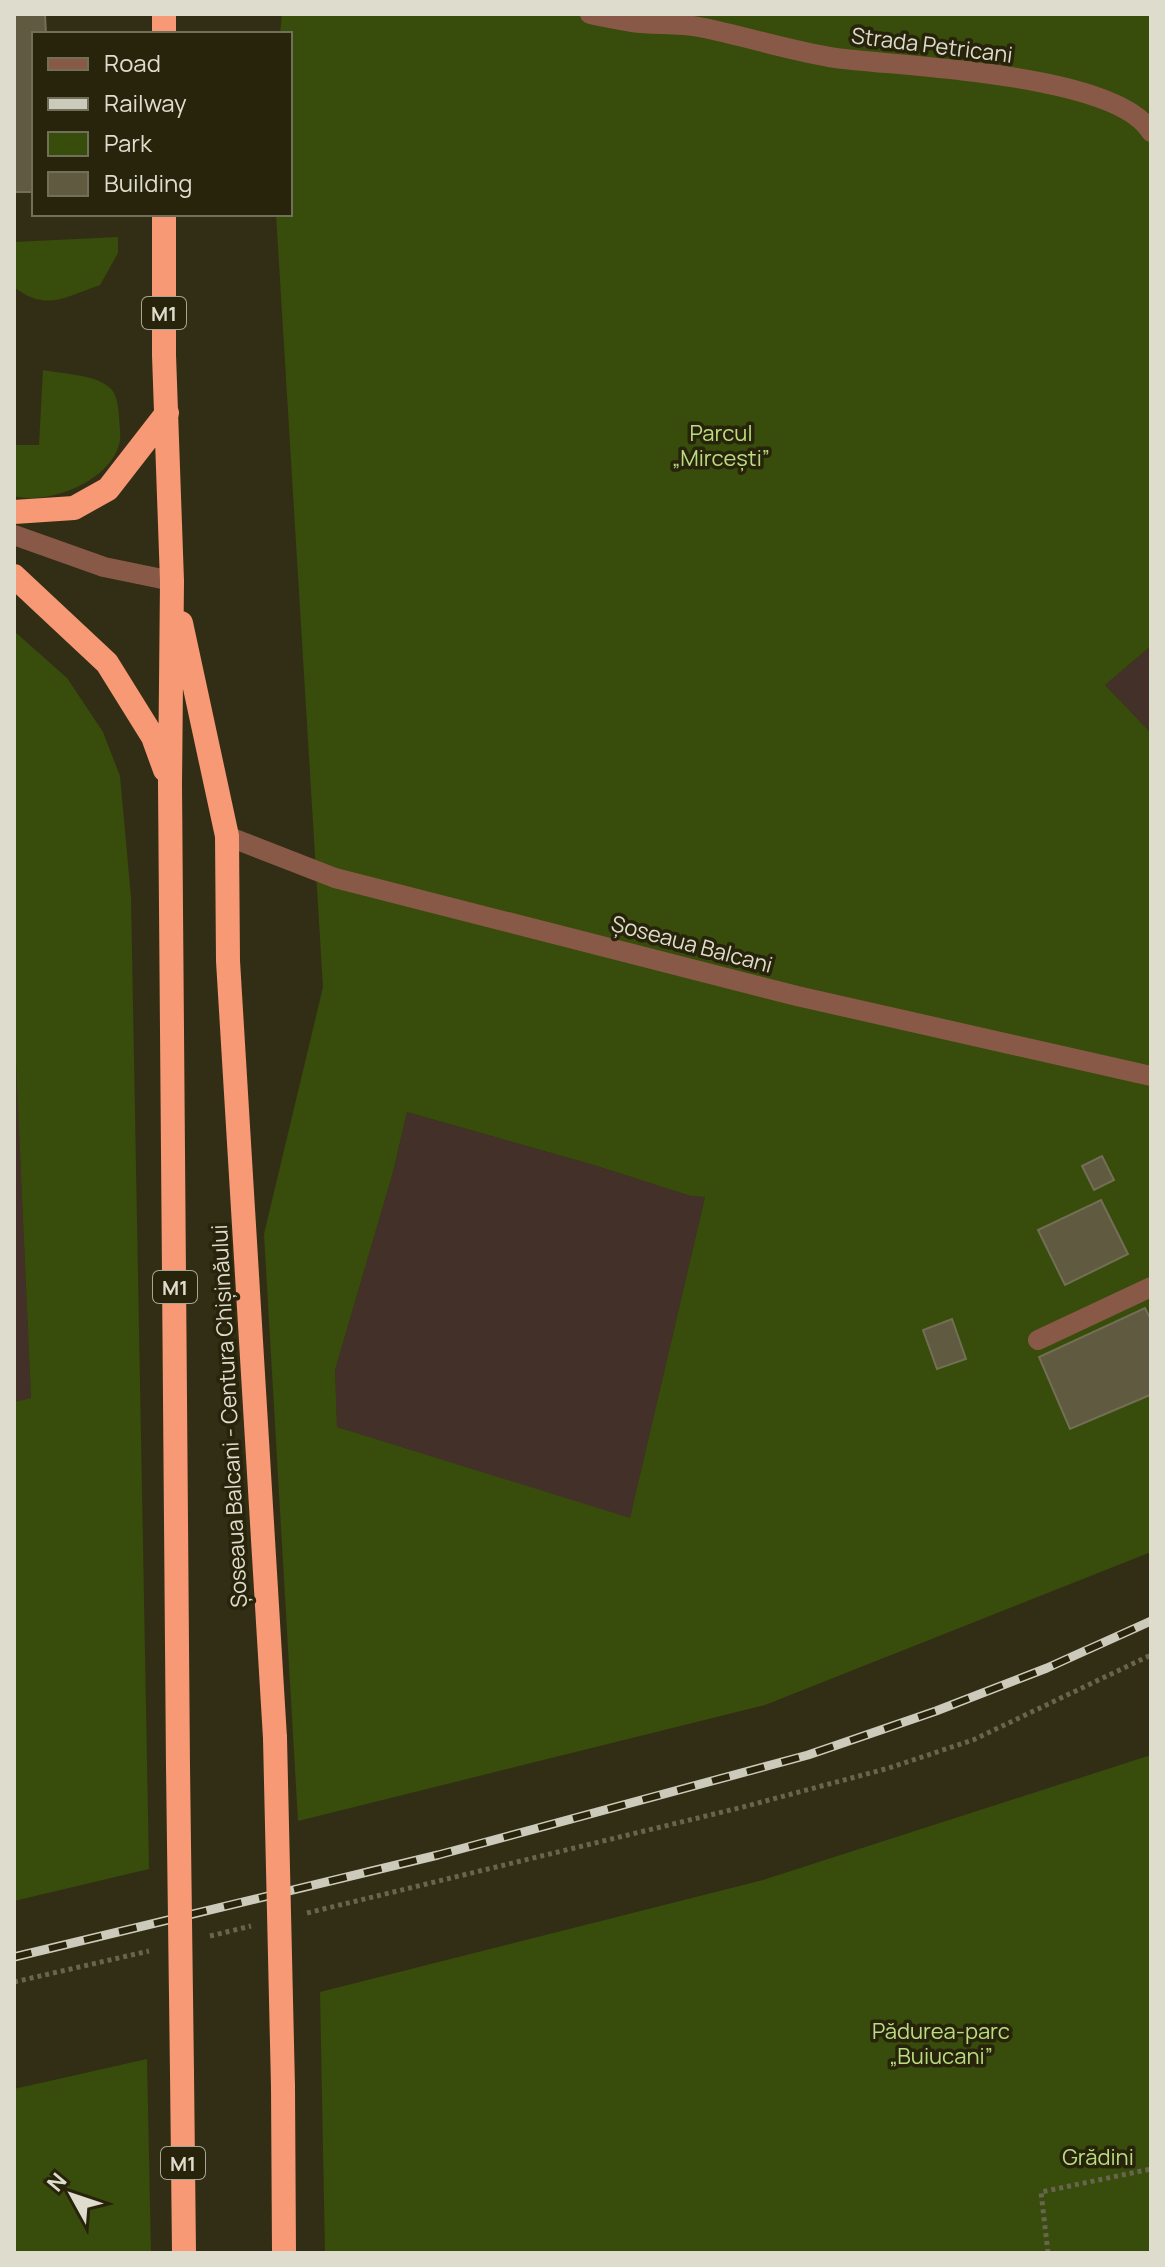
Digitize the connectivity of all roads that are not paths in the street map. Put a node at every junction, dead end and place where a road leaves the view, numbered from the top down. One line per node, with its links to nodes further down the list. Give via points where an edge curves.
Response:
1 (590, 14): 2 (street, Strada Petricani, via 631,22)
2 (701, 20): 3 (street, Strada Petricani, via 834,57 973,70 1058,87 1117,104 1144,120)
3 (1151, 132)
4 (164, 216): 5 (highway, Șoseaua Balcani - Centura Chișinăului / M1)
5 (167, 413): 6 (highway, via 108,489 74,508); 9 (highway, Șoseaua Balcani - Centura Chișinăului / M1)
6 (14, 512)
7 (14, 535): 9 (street, via 104,567)
8 (14, 576): 10 (highway, via 107,663 153,737)
9 (172, 581): 10 (highway, Șoseaua Balcani - Centura Chișinăului / M1); 11 (highway, Șoseaua Balcani - Centura Chișinăului / M1)
10 (170, 785): 15 (highway, Șoseaua Balcani - Centura Chișinăului / M1, bridge)
11 (227, 836): 12 (street, Șoseaua Balcani, via 335,878 797,996); 16 (highway, Șoseaua Balcani - Centura Chișinăului / M1, bridge, via 229,977 275,1738)
12 (1151, 1076)
13 (1151, 1287): 14 (street)
14 (1038, 1340)
15 (184, 2253)
16 (284, 2253)

